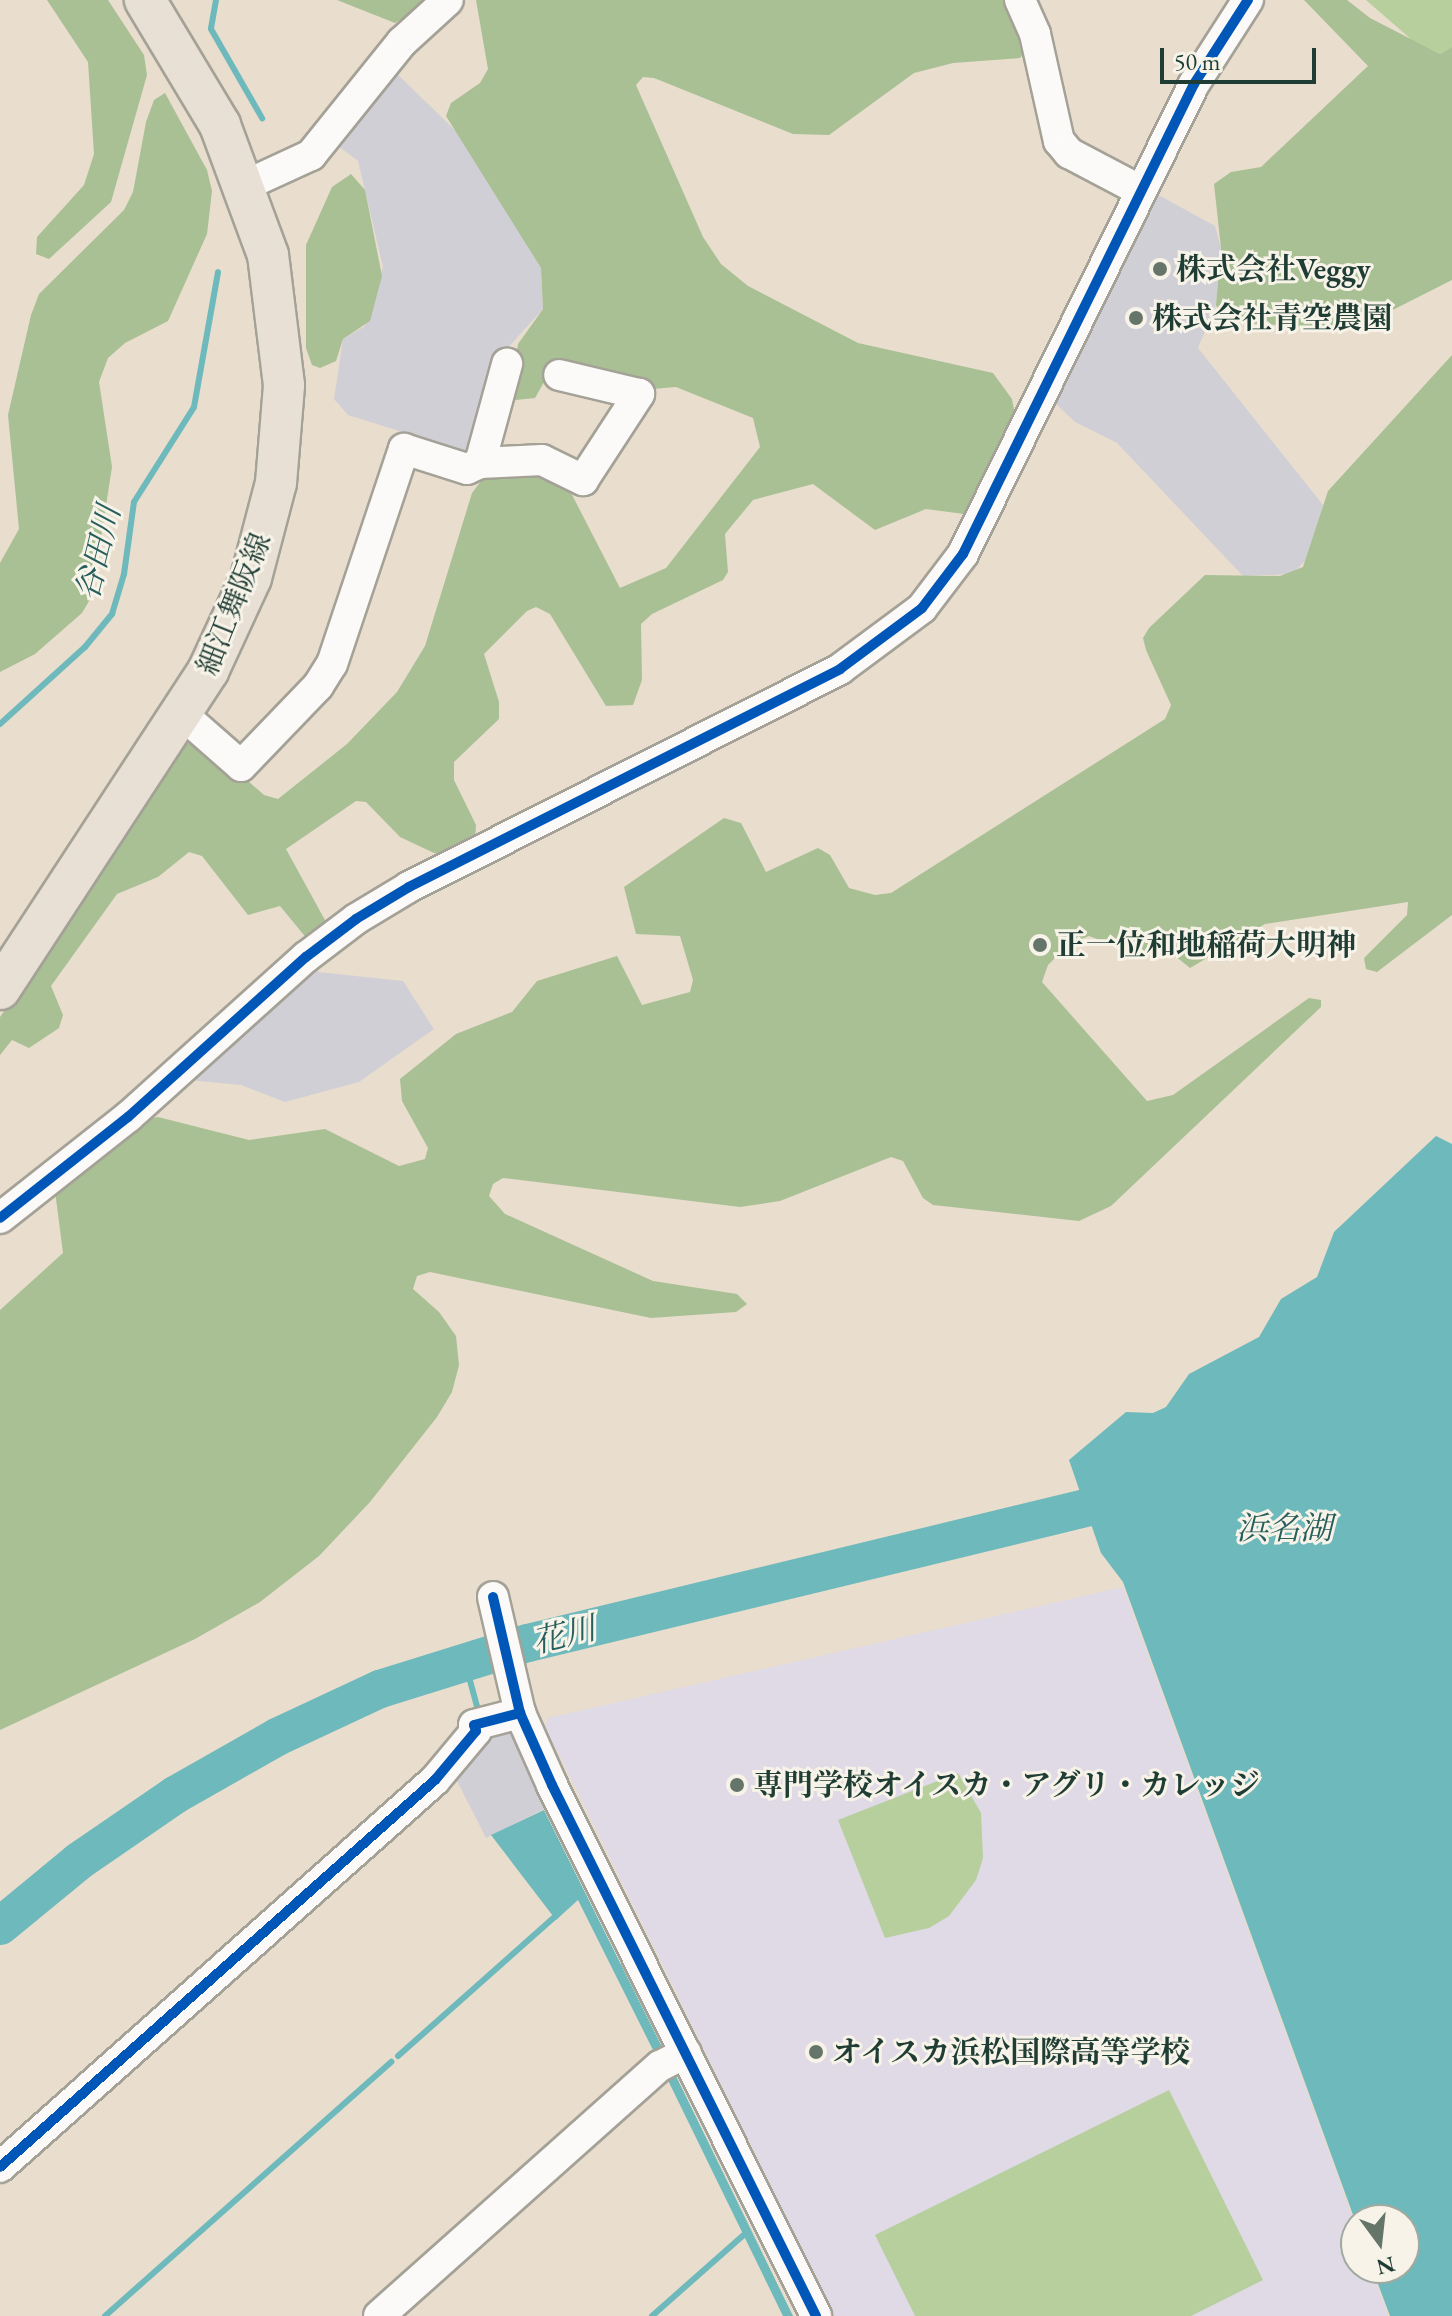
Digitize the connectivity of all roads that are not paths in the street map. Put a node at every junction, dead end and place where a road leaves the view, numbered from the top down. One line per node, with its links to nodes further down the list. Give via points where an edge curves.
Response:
1 (145, 0): 5 (main road, 細江舞阪線, via 203,92)
2 (448, 0): 5 (street, via 402,42 311,155)
3 (1020, 0): 6 (street, via 1035,34 1059,141 1083,162)
4 (1248, 0): 6 (street, via 1201,72)
5 (246, 185): 10 (main road, 細江舞阪線, via 268,255 280,320 280,451 251,578)
6 (1141, 191): 12 (street, via 963,554 897,632 840,669 356,919 306,957 139,1108)
7 (507, 364): 9 (street)
8 (559, 375): 9 (street, via 639,394 583,480 542,460)
9 (480, 463): 10 (street, via 467,469 404,449 326,676 241,766)
10 (183, 715): 11 (main road, 細江舞阪線)
11 (0, 989)
12 (0, 1218)
13 (493, 1597): 14 (street)
14 (519, 1709): 15 (street); 16 (street, via 474,1725 476,1731 435,1780)
15 (686, 2053): 17 (street, via 660,2066); 18 (street)
16 (0, 2167)
17 (379, 2316)
18 (816, 2316)

